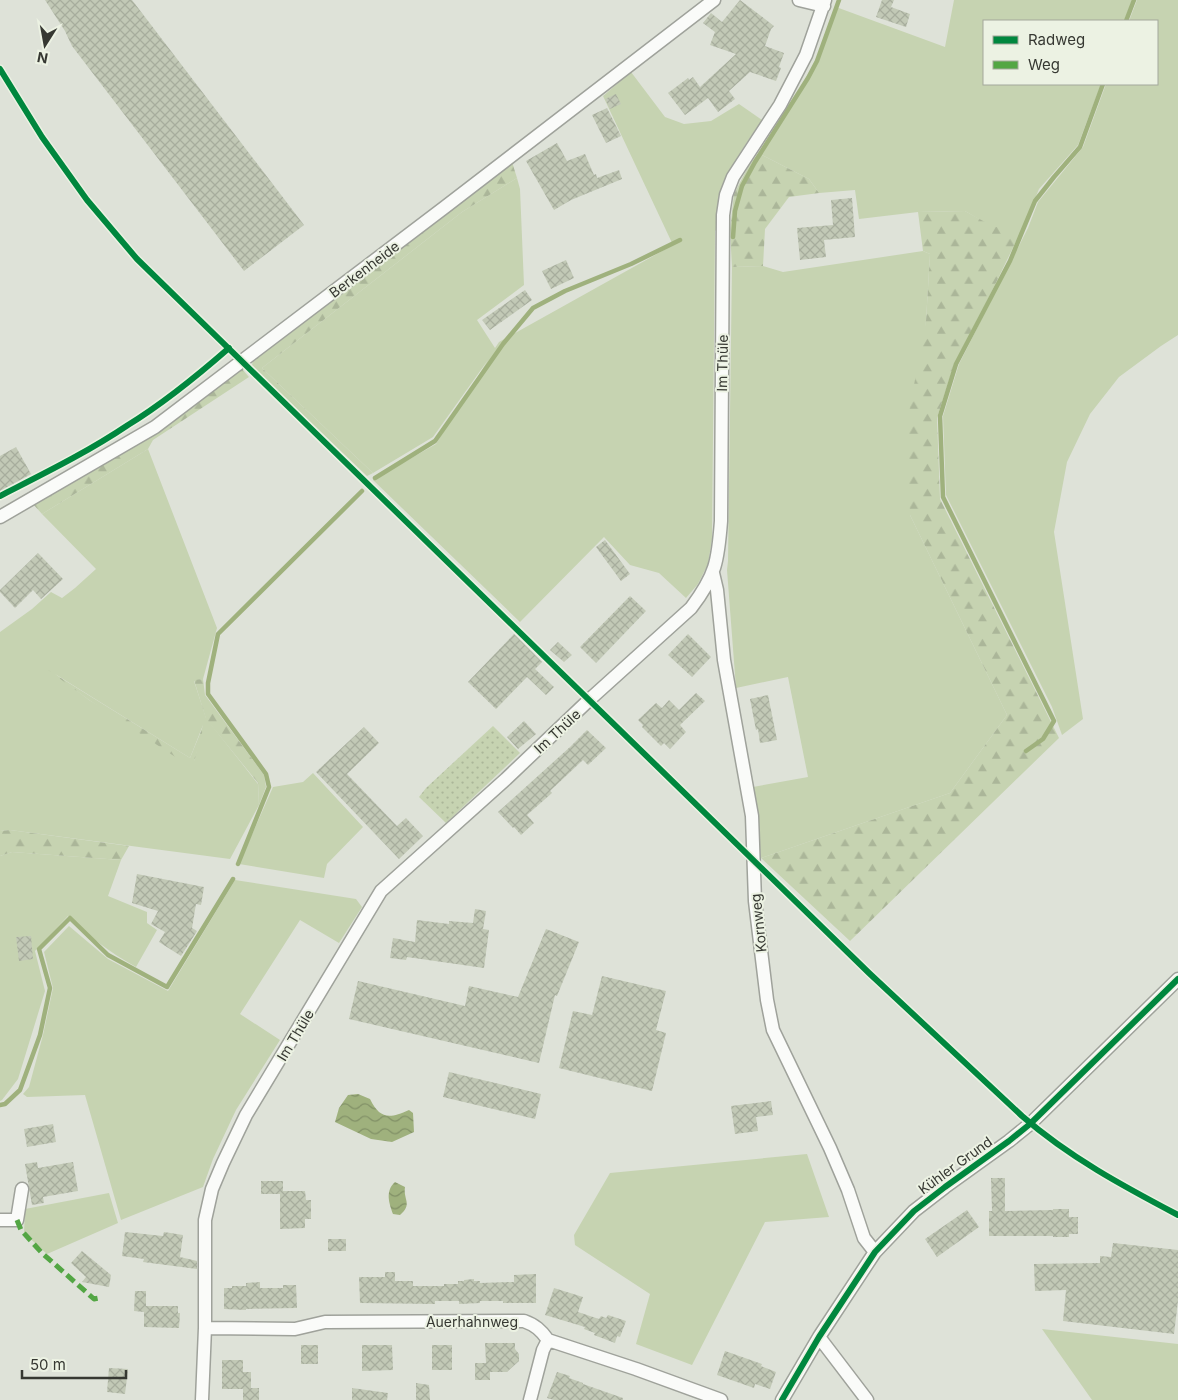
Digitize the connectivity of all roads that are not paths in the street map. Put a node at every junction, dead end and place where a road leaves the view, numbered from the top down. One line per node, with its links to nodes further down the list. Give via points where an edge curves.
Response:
1 (714, 0): 4 (street, Berkenheide, via 154,427)
2 (799, 0): 3 (street)
3 (824, 3): 5 (street, Im Thüle, via 806,55 780,105 733,177 726,195 723,215 722,521 719,554)
4 (0, 517)
5 (713, 573): 9 (street, Kornweg, via 724,660 752,816 755,901 773,1030 830,1148 864,1238); 10 (street, Im Thüle, via 691,608 381,891 246,1115 212,1189 205,1220)
6 (1178, 979): 9 (street, Kühler Grund, via 1030,1124 914,1211)
7 (22, 1189): 8 (street, via 17,1220)
8 (0, 1220)
9 (874, 1252): 11 (street, Kühler Grund)
10 (205, 1328): 12 (street, Auerhahnweg, via 294,1329 325,1322 524,1321 534,1325); 14 (street, Im Thüle)
11 (819, 1337): 17 (street, Kühler Grund); 18 (street)
12 (548, 1340): 13 (street, Auerhahnweg, via 636,1369); 15 (street)
13 (693, 1395): 16 (street, Auerhahnweg)
14 (202, 1400)
15 (530, 1400)
16 (721, 1400)
17 (782, 1400)
18 (867, 1400)

